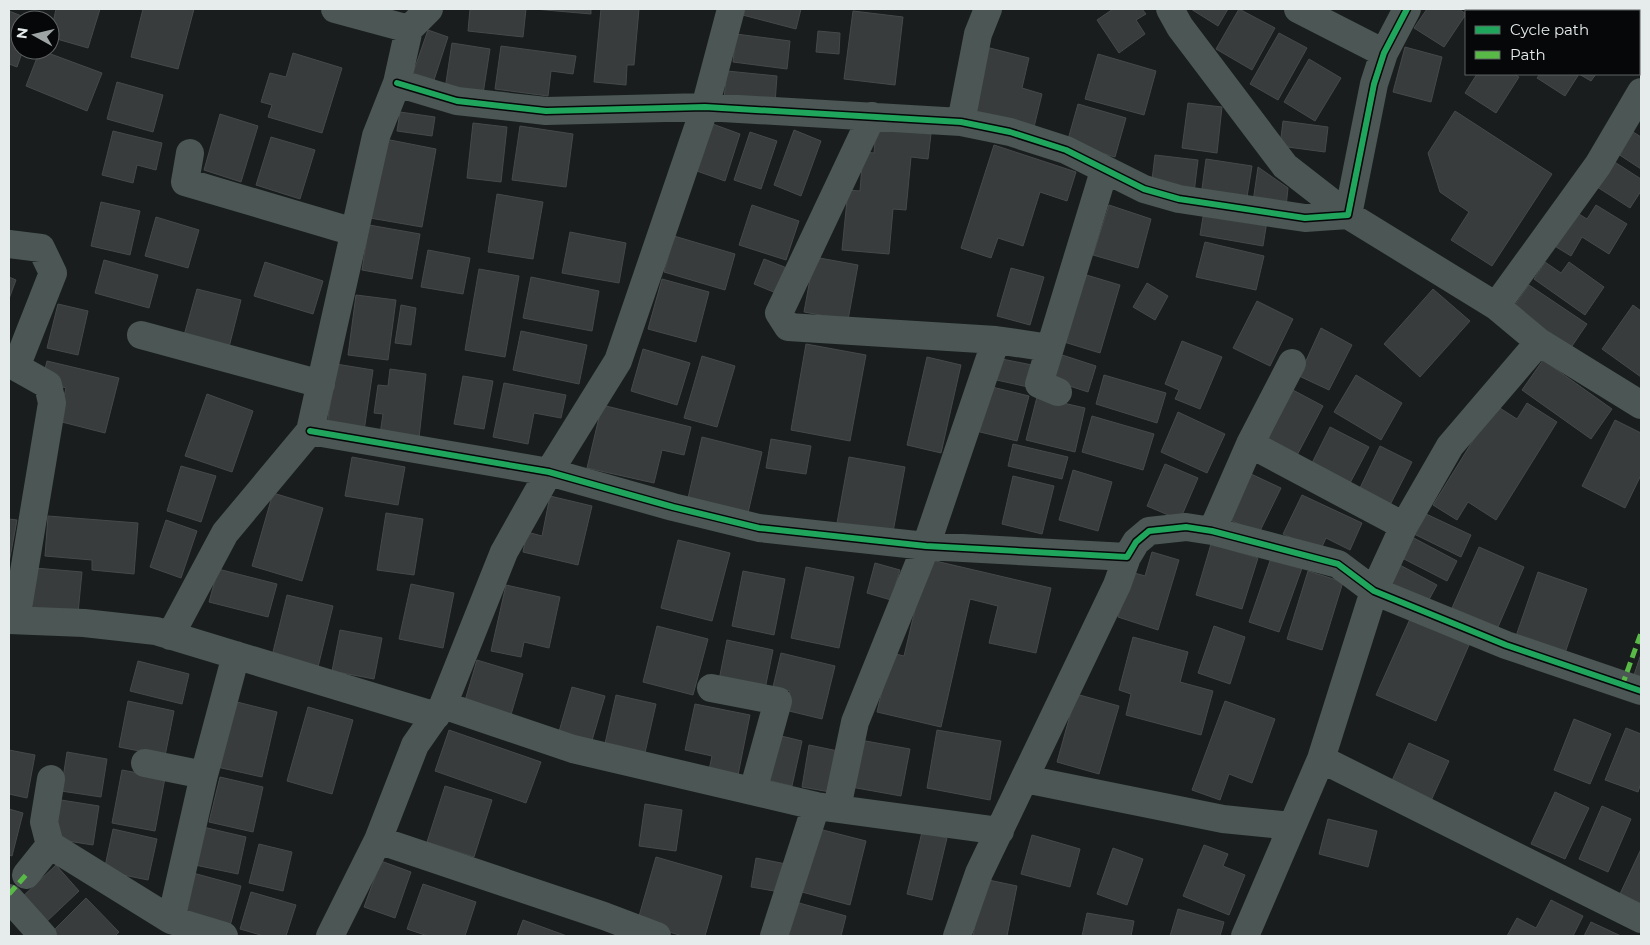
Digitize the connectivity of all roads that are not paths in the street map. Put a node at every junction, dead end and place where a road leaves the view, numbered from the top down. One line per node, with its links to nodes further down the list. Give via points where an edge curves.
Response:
1 (335, 9): 8 (street)
2 (429, 9): 8 (street)
3 (731, 9): 12 (street)
4 (988, 9): 14 (street, via 978,34)
5 (1170, 9): 17 (street, via 1180,27 1285,166)
6 (1298, 9): 9 (street)
7 (1407, 9): 9 (street)
8 (409, 29): 10 (street)
9 (1384, 53): 17 (street, via 1374,84)
10 (396, 83): 12 (street, via 457,101 546,111); 18 (street, via 376,136)
11 (1641, 92): 20 (street, via 1598,165)
12 (705, 106): 13 (street); 31 (street, via 618,361)
13 (872, 116): 14 (street); 22 (street, via 778,313 788,327)
14 (961, 122): 16 (street, via 1010,132 1066,150)
15 (190, 153): 18 (street, via 185,182)
16 (1104, 170): 17 (street, via 1144,189 1179,199 1305,218); 24 (street)
17 (1348, 216): 20 (street)
18 (354, 232): 26 (street)
19 (9, 244): 37 (street, via 41,248 53,272 16,367 48,385 52,403)
20 (1496, 306): 23 (street)
21 (141, 335): 26 (street)
22 (996, 340): 24 (street); 34 (street)
23 (1540, 342): 28 (street); 32 (street, via 1450,446)
24 (1050, 348): 27 (street, via 1039,384)
25 (1292, 363): 30 (street)
26 (321, 384): 29 (street)
27 (1058, 392)
28 (1641, 405)
29 (310, 431): 31 (street); 38 (street, via 225,533)
30 (1250, 444): 32 (street); 33 (street)
31 (549, 472): 34 (street, via 758,528); 42 (street, via 504,552)
32 (1404, 526): 36 (street)
33 (1212, 531): 35 (street, via 1186,527 1149,531); 36 (street, via 1338,564)
34 (926, 546): 35 (street); 49 (street, via 855,722)
35 (1127, 556): 47 (street, via 1117,585)
36 (1374, 591): 41 (street, via 1506,645); 43 (street)
37 (12, 620): 38 (street, via 84,623)
38 (170, 636): 39 (street)
39 (236, 655): 42 (street); 45 (street)
40 (711, 688): 48 (street, via 778,701)
41 (1641, 692)
42 (440, 711): 48 (street, via 573,749); 52 (street, via 415,745)
43 (1321, 759): 50 (street); 56 (street)
44 (145, 763): 45 (street)
45 (204, 775): 57 (street)
46 (51, 779): 53 (street, via 44,822)
47 (1025, 779): 50 (street, via 1222,819); 51 (street)
48 (753, 791): 49 (street)
49 (826, 807): 51 (street); 62 (street)
50 (1291, 826): 64 (street)
51 (1000, 831): 63 (street, via 980,873)
52 (378, 840): 60 (street); 61 (street)
53 (50, 845): 54 (street); 57 (street)
54 (26, 874)
55 (9, 898): 58 (street)
56 (1641, 919)
57 (171, 920): 59 (street)
58 (43, 936)
59 (224, 936)
60 (330, 936)
61 (657, 936)
62 (774, 936)
63 (957, 936)
64 (1245, 936)

